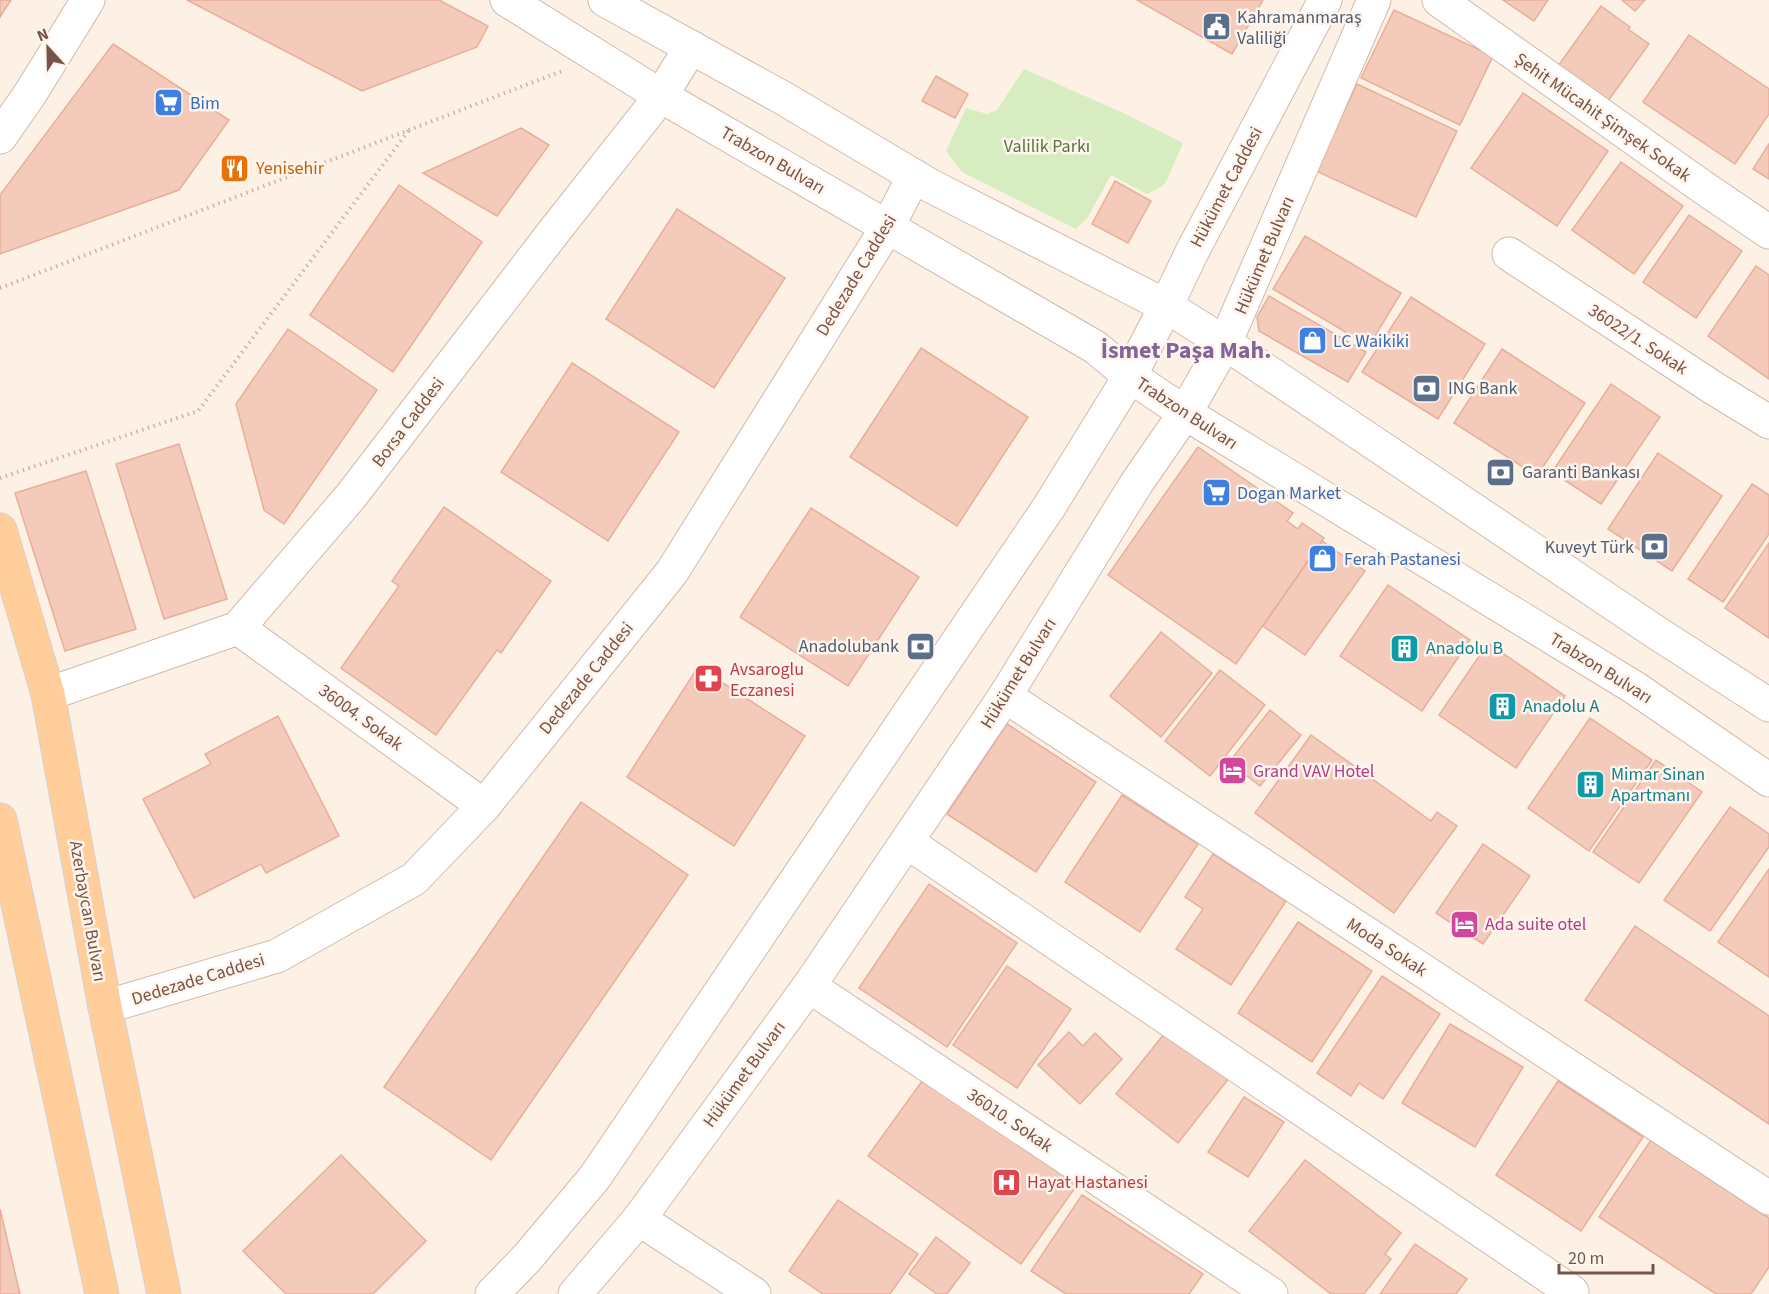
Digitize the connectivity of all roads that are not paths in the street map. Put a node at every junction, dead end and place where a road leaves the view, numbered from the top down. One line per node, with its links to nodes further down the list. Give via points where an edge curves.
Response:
1 (88, 0): 9 (street)
2 (507, 0): 8 (street, Trabzon Bulvarı)
3 (605, 0): 7 (street)
4 (1325, 0): 14 (street, Hükümet Caddesi)
5 (1374, 0): 15 (street, Hükümet Bulvarı)
6 (1439, 0): 12 (street, Şehit Mücahit Şimşek Sokak)
7 (691, 47): 8 (street, Borsa Caddesi); 10 (street)
8 (662, 96): 11 (street, Trabzon Bulvarı); 20 (street, Borsa Caddesi, via 351,496)
9 (0, 137)
10 (914, 176): 11 (street, Dedezade Caddesi); 14 (street)
11 (888, 226): 16 (street, Trabzon Bulvarı, via 1095,347); 25 (street, Dedezade Caddesi, via 672,572)
12 (1769, 232)
13 (1509, 254): 18 (street, 36022/1. Sokak)
14 (1166, 306): 15 (street); 16 (street, Hükümet Caddesi)
15 (1226, 343): 17 (street, Hükümet Bulvarı); 23 (street)
16 (1130, 376): 17 (street, Trabzon Bulvarı); 35 (street, via 1042,517 595,1177)
17 (1185, 413): 22 (street, Hükümet Bulvarı, via 1136,484); 24 (street, Trabzon Bulvarı, via 1635,688)
18 (1769, 422)
19 (0, 530): 21 (main road, Azerbaycan Bulvarı)
20 (238, 628): 21 (street); 25 (street, 36004. Sokak)
21 (48, 694): 29 (main road, Azerbaycan Bulvarı)
22 (1005, 696): 27 (street, Hükümet Bulvarı); 30 (street, Moda Sokak)
23 (1769, 705)
24 (1769, 780)
25 (484, 806): 29 (street, Dedezade Caddesi, via 414,879 277,956)
26 (0, 820): 33 (main road)
27 (907, 842): 28 (street, Hükümet Bulvarı); 32 (street)
28 (809, 986): 31 (street, Hükümet Bulvarı); 38 (street, 36010. Sokak)
29 (105, 1007): 34 (main road, Azerbaycan Bulvarı)
30 (1769, 1198)
31 (639, 1219): 36 (street, Hükümet Bulvarı); 37 (street)
32 (1572, 1292)
33 (102, 1294)
34 (164, 1294)
35 (492, 1294)
36 (575, 1294)
37 (754, 1294)
38 (1271, 1294)

